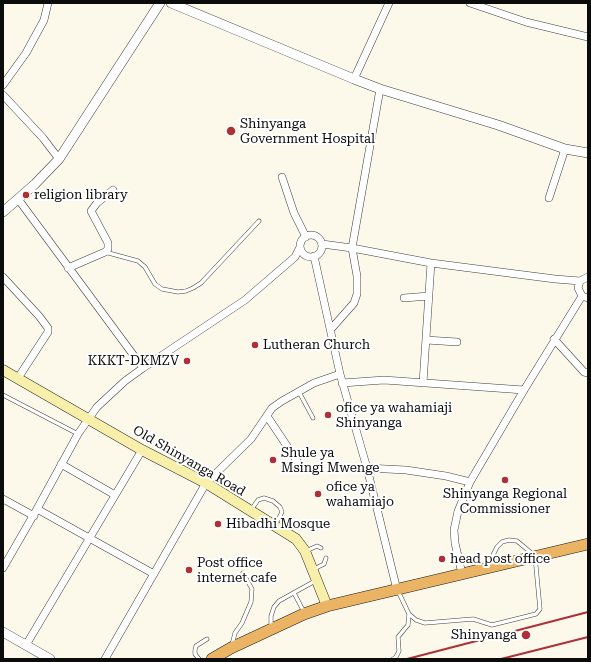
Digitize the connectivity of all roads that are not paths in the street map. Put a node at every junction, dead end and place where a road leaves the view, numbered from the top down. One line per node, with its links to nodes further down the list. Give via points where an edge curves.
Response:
1 (48, 3): 8 (street, via 44,20 26,53)
2 (160, 3): 13 (street)
3 (172, 3): 7 (street)
4 (389, 3): 7 (street)
5 (470, 3): 6 (street, via 526,22)
6 (588, 37)
7 (354, 79): 9 (street)
8 (3, 85)
9 (380, 89): 11 (street, via 498,125); 23 (street)
10 (3, 94): 13 (street)
11 (565, 149): 12 (street); 16 (street)
12 (588, 153)
13 (59, 159): 17 (street)
14 (282, 178): 20 (street, via 294,213)
15 (113, 190): 24 (street, via 91,211 108,243)
16 (549, 198)
17 (18, 199): 18 (street); 27 (street)
18 (3, 212)
19 (259, 221): 24 (lane, via 204,280 186,291 162,289 155,284 145,267 138,261)
20 (306, 237): 21 (street, via 316,237); 22 (street)
21 (322, 244): 23 (street); 25 (street, via 320,252)
22 (300, 247): 25 (street, via 306,255); 38 (street, via 295,257 244,300)
23 (352, 248): 26 (street); 34 (street, via 358,294 354,303)
24 (105, 252): 27 (street)
25 (314, 256): 34 (street)
26 (431, 263): 30 (street); 31 (street)
27 (68, 268): 38 (street)
28 (3, 277): 42 (street, via 48,328 48,332)
29 (588, 277): 30 (street)
30 (580, 281): 32 (street, via 578,288)
31 (429, 296): 33 (street); 36 (street)
32 (585, 297): 35 (street)
33 (404, 298)
34 (331, 329): 41 (street)
35 (554, 339): 40 (street, via 584,372); 45 (street)
36 (426, 340): 37 (street); 43 (street)
37 (457, 342)
38 (143, 368): 49 (street, via 97,407)
39 (3, 370): 42 (main road, Old Shinyanga Road)
40 (588, 373)
41 (340, 374): 44 (street); 46 (street, via 314,383)
42 (18, 378): 49 (main road, Old Shinyanga Road)
43 (423, 382): 44 (street, via 384,380); 45 (street)
44 (342, 383): 55 (street)
45 (524, 390): 56 (street)
46 (299, 392): 48 (street, via 272,408); 50 (lane)
47 (3, 395): 51 (lane)
48 (267, 416): 54 (street); 57 (street, via 251,439)
49 (88, 418): 51 (street); 52 (main road, Old Shinyanga Road)
50 (313, 418)
51 (78, 434): 53 (street)
52 (142, 450): 57 (main road, Old Shinyanga Road); 58 (street)
53 (61, 464): 58 (street); 61 (street)
54 (301, 467)
55 (367, 468): 56 (street, via 406,470); 76 (street)
56 (470, 482): 74 (street, via 458,511 454,530)
57 (206, 483): 60 (main road, Old Shinyanga Road); 73 (street)
58 (115, 495): 63 (street)
59 (3, 499): 61 (street)
60 (251, 511): 62 (main road, Old Shinyanga Road); 62 (lane, via 258,500 264,498 273,501 282,512)
61 (35, 512): 63 (street); 69 (street)
62 (275, 525): 66 (main road, Old Shinyanga Road, via 296,539)
63 (89, 537): 73 (street); 84 (street)
64 (588, 544): 67 (highway)
65 (321, 548): 66 (lane, via 317,546)
66 (305, 551): 71 (main road, Old Shinyanga Road)
67 (535, 556): 70 (highway); 70 (lane, via 517,541 509,540 497,547); 80 (lane, via 540,609 536,614 492,625 473,619 425,623)
68 (326, 558): 71 (lane, via 324,564)
69 (3, 568)
70 (486, 568): 74 (highway)
71 (313, 569): 75 (main road, Old Shinyanga Road)
72 (243, 573): 85 (lane, via 252,589 251,602)
73 (154, 574): 87 (street)
74 (462, 574): 76 (highway)
75 (317, 579): 77 (lane); 78 (main road, Old Shinyanga Road)
76 (397, 590): 78 (highway); 80 (lane)
77 (294, 593): 79 (lane); 81 (lane, via 274,607)
78 (327, 606): 79 (highway)
79 (304, 614): 81 (highway)
80 (409, 614): 90 (lane, via 408,625 398,637 399,651)
81 (271, 630): 85 (highway)
82 (3, 632): 84 (street)
83 (206, 639): 88 (lane, via 196,646 195,654)
84 (26, 645): 86 (street)
85 (226, 653): 89 (highway)
86 (50, 659)
87 (105, 659)
88 (199, 659)
89 (212, 659)
90 (393, 659)

